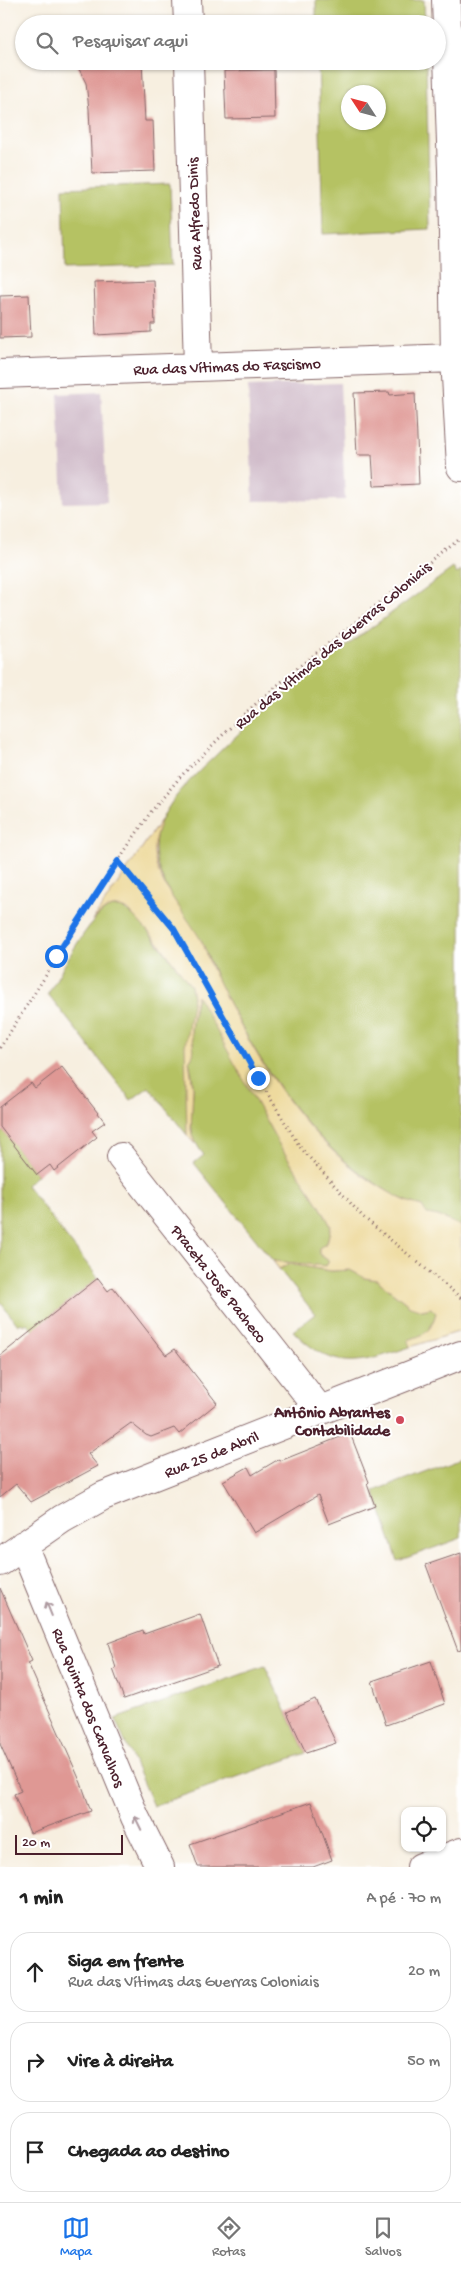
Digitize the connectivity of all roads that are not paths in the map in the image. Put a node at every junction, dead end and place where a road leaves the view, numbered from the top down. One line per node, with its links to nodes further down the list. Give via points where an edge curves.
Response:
1 (187, 0): 3 (street)
2 (446, 0): 5 (street)
3 (188, 15)
4 (189, 70): 7 (street, Rua Alfredo Dinis)
5 (457, 172): 6 (street)
6 (455, 358): 7 (street, Rua das Vítimas do Fascismo); 9 (street)
7 (198, 366): 8 (street, Rua das Vítimas do Fascismo)
8 (0, 374)
9 (460, 464)
10 (121, 1157): 12 (street, Praceta José Pacheco)
11 (461, 1354): 12 (street, Rua 25 de Abril)
12 (320, 1410): 13 (street, Rua 25 de Abril, via 103,1496)
13 (23, 1545): 14 (street, Rua 25 de Abril); 16 (street, Rua Quinta dos Carvalhos, one-way to 13, via 135,1817)
14 (0, 1562)
15 (461, 1852): 17 (street)
16 (160, 1867)
17 (421, 1867)

